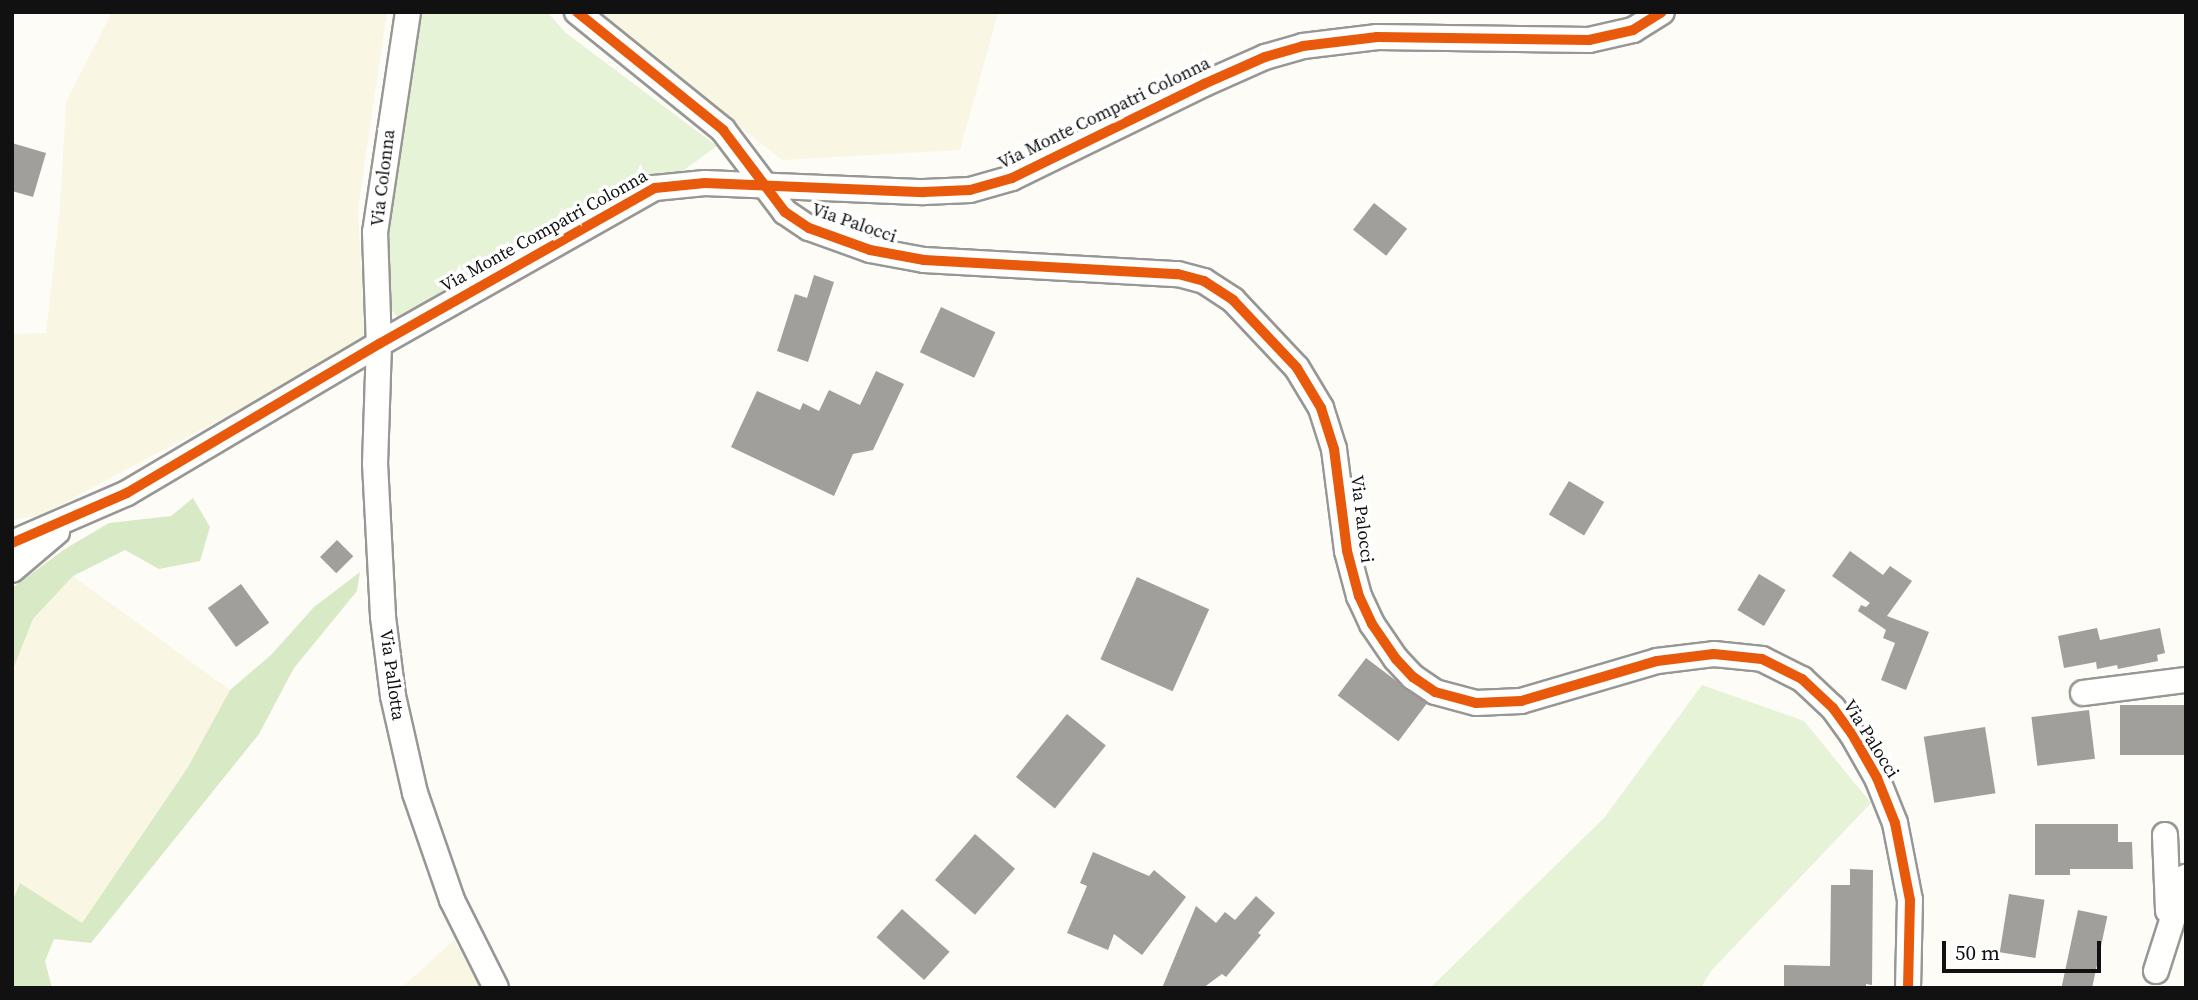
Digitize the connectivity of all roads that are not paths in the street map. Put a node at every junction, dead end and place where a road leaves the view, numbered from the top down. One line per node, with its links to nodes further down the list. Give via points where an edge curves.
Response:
1 (408, 12): 5 (street, Via Colonna, via 377,212)
2 (577, 12): 4 (street, Via Palocci, via 723,130)
3 (1662, 12): 4 (street, Via Monte Compatri Colonna, via 1633,30 1589,40 1377,37 1323,41 1285,51 1204,84 1021,174 970,190)
4 (765, 185): 5 (street, Via Monte Compatri Colonna, via 691,183 648,190); 16 (street, Via Palocci, via 796,221 879,252 934,261 1178,274 1204,281 1226,295 1290,359 1318,401 1334,449 1347,551 1359,596 1396,659 1435,692 1476,703 1521,701 1657,661 1714,654 1762,659 1802,679 1852,734 1895,823 1911,912)
5 (379, 344): 6 (street, Via Monte Compatri Colonna, via 159,476); 15 (street, Via Pallotta, via 377,522 393,696 411,780 441,872)
6 (68, 521): 7 (street, Via Monte Compatri Colonna); 8 (street)
7 (12, 543)
8 (12, 570)
9 (2186, 680): 10 (street)
10 (2083, 693)
11 (2165, 835): 13 (street)
12 (2186, 877): 13 (street)
13 (2169, 926): 14 (street)
14 (2156, 971)
15 (496, 988)
16 (1908, 988)

